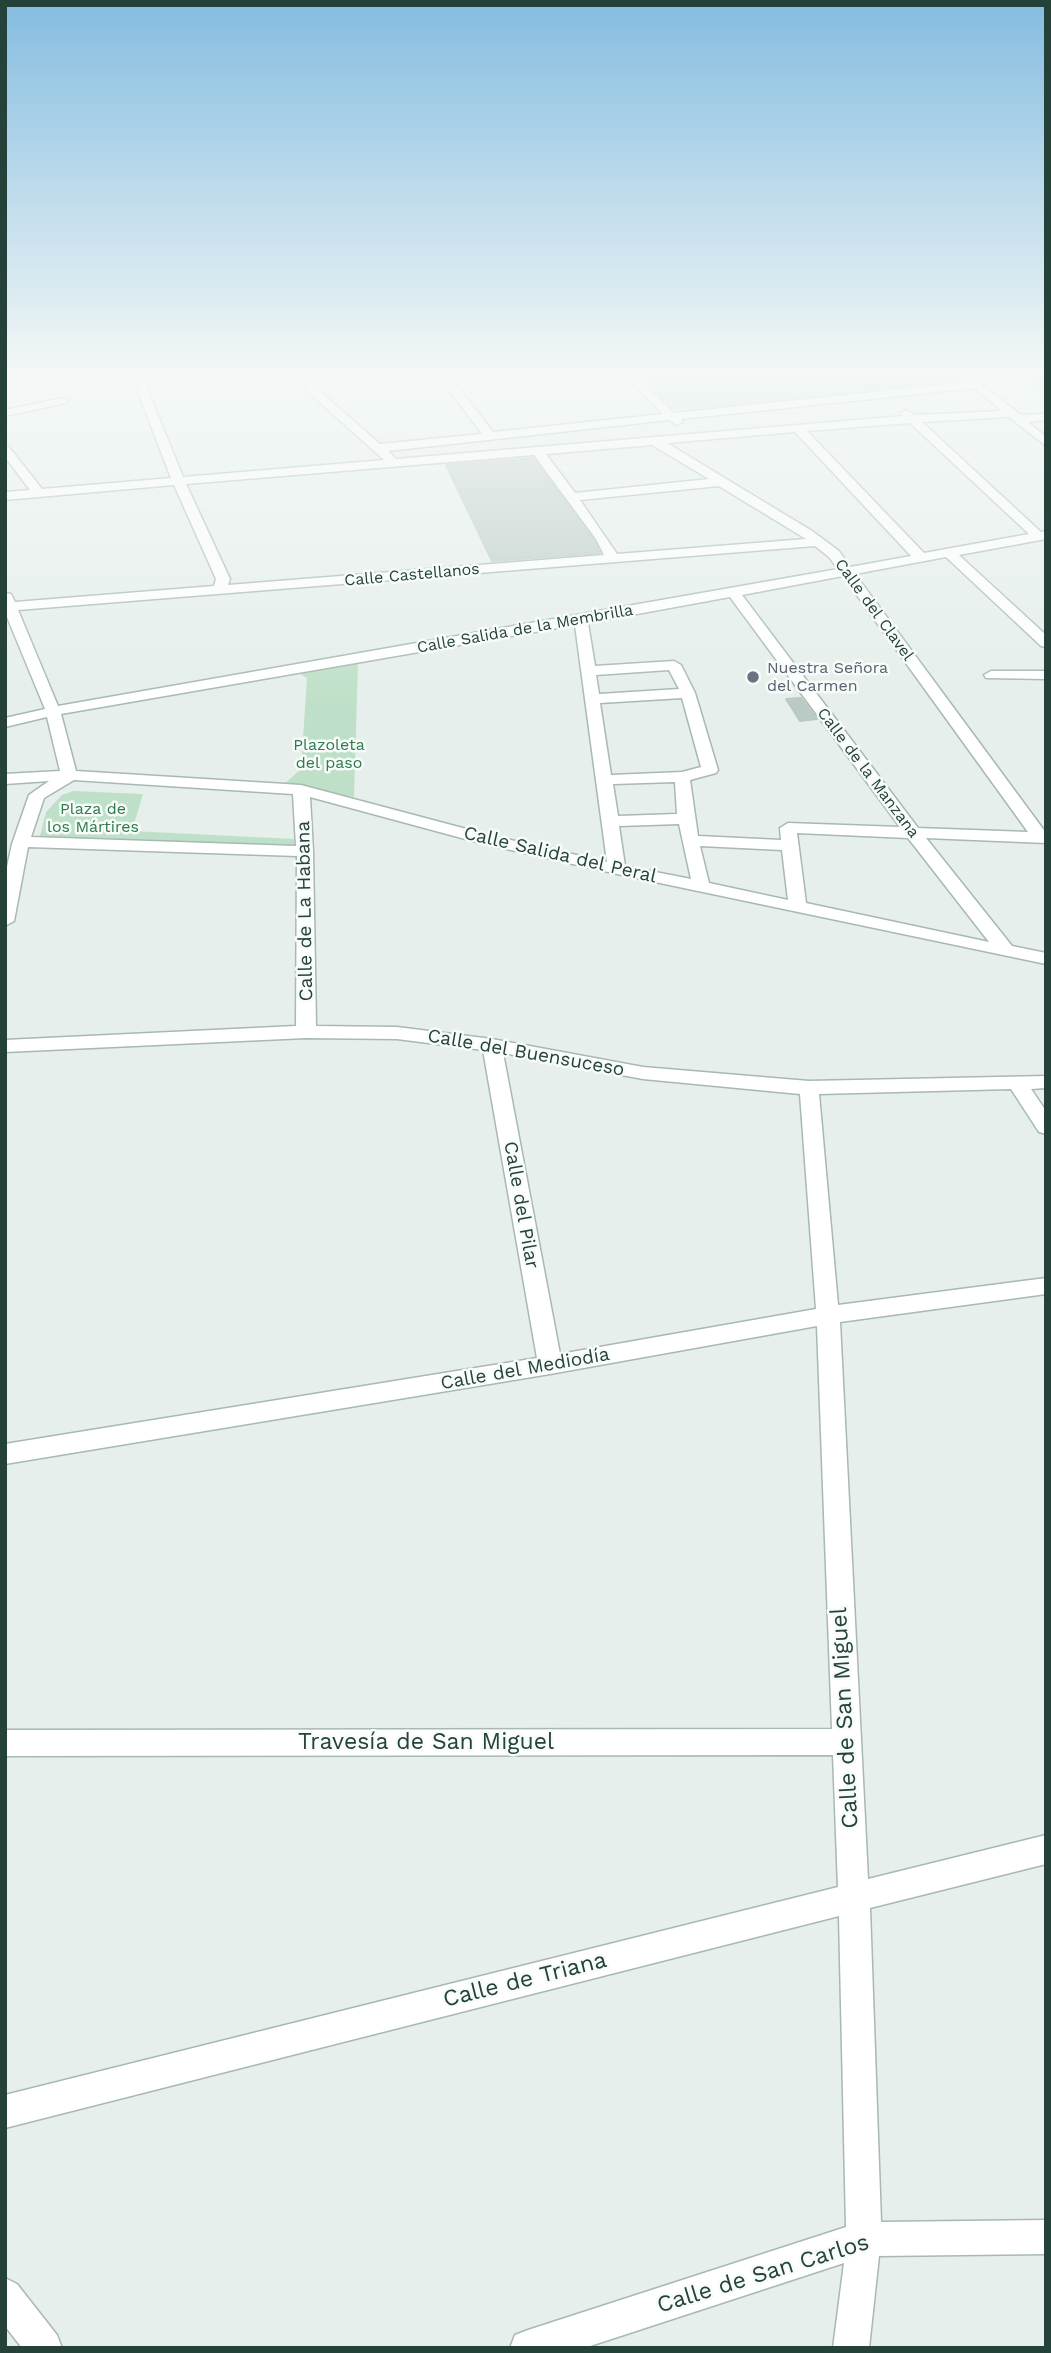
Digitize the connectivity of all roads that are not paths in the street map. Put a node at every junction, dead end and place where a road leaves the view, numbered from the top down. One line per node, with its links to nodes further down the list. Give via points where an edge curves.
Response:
1 (32, 484): 9 (street)
2 (146, 484): 9 (street)
3 (180, 484): 18 (street, via 223,579)
4 (563, 484): 11 (street)
5 (701, 484): 11 (street)
6 (723, 484): 13 (street, Calle del Clavel)
7 (850, 484): 15 (street)
8 (984, 484): 12 (street)
9 (39, 493): 10 (street)
10 (5, 496)
11 (572, 496): 16 (street)
12 (1042, 536): 14 (street, Calle Salida de la Membrilla)
13 (818, 542): 16 (street, Calle Castellanos); 17 (street, Calle del Clavel, via 835,554)
14 (949, 553): 15 (street, Calle Salida de la Membrilla); 22 (street)
15 (920, 557): 17 (street, Calle Salida de la Membrilla)
16 (612, 558): 18 (street, Calle Castellanos)
17 (845, 571): 19 (street, Calle Salida de la Membrilla); 39 (street, Calle del Clavel)
18 (220, 590): 20 (street, Calle Castellanos)
19 (733, 592): 21 (street, Calle Salida de la Membrilla); 37 (street, Calle de la Manzana)
20 (7, 603): 28 (street)
21 (581, 620): 23 (street); 28 (street, Calle Salida de la Membrilla)
22 (1046, 643)
23 (588, 671): 26 (street, via 674,664); 27 (street)
24 (991, 675): 25 (street)
25 (1046, 675)
26 (688, 693): 27 (street); 31 (street, via 710,770)
27 (592, 699): 33 (street)
28 (53, 711): 29 (street, Calle Salida de la Membrilla); 30 (street)
29 (5, 723)
30 (71, 775): 32 (street, Calle Salida del Peral); 34 (street, Calle Salida del Peral); 41 (street, via 37,795)
31 (682, 777): 33 (street); 35 (street)
32 (5, 779)
33 (604, 780): 36 (street)
34 (301, 790): 42 (street, Calle de La Habana); 43 (street, Calle Salida del Peral)
35 (686, 818): 36 (street); 40 (street)
36 (609, 821): 43 (street)
37 (913, 833): 38 (street); 39 (street); 47 (street, Calle de la Manzana)
38 (789, 837): 40 (street); 45 (street)
39 (1043, 838)
40 (691, 841): 44 (street)
41 (21, 842): 42 (street); 46 (street)
42 (305, 851): 49 (street, Calle de La Habana)
43 (617, 869): 44 (street, Calle Salida del Peral)
44 (701, 887): 45 (street, Calle Salida del Peral)
45 (797, 908): 47 (street, Calle Salida del Peral)
46 (5, 921)
47 (1006, 951): 48 (street, Calle Salida del Peral)
48 (1046, 960)
49 (306, 1032): 50 (street, Calle del Buensuceso, via 397,1033); 51 (street, Calle del Buensuceso)
50 (492, 1045): 54 (street, Calle del Buensuceso, via 643,1073); 58 (street, Calle del Pilar)
51 (5, 1046)
52 (1046, 1082): 53 (street, Calle del Buensuceso)
53 (1017, 1083): 54 (street, Calle del Buensuceso); 55 (street)
54 (809, 1088): 57 (street, Calle de San Miguel)
55 (1046, 1127)
56 (1045, 1290): 57 (street, Calle del Mediodía)
57 (828, 1315): 58 (street, Calle del Mediodía); 60 (street, Calle de San Miguel)
58 (550, 1365): 59 (street, Calle del Mediodía)
59 (5, 1454)
60 (846, 1742): 61 (street, Travesía de San Miguel); 63 (street, Calle de San Miguel)
61 (5, 1743)
62 (1046, 1849): 63 (street, Calle de Triana)
63 (854, 1897): 64 (street, Calle de Triana); 66 (street, Calle de San Miguel)
64 (5, 2112)
65 (1046, 2237): 66 (street, Calle de San Carlos)
66 (864, 2239): 69 (street, Calle de San Carlos); 70 (street, Calle de San Miguel)
67 (5, 2296): 68 (street)
68 (44, 2348)
69 (528, 2348)
70 (851, 2348)

